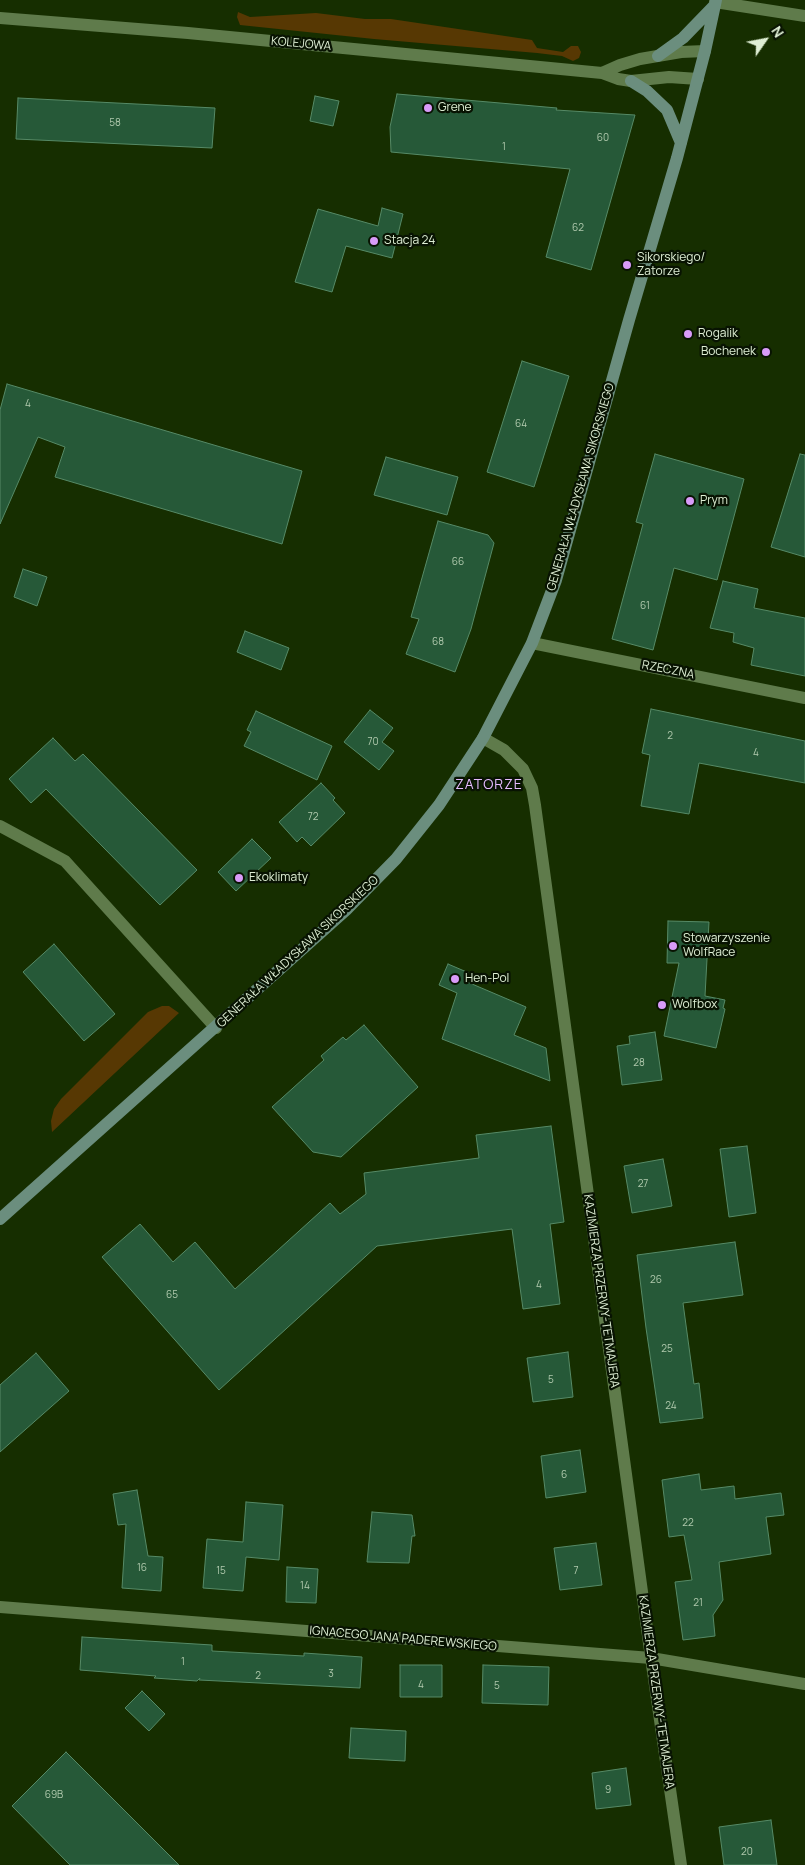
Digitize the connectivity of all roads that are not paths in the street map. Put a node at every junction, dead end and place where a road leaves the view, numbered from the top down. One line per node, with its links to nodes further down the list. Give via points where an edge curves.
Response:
1 (715, 3): 2 (street); 4 (main road, GENERAŁA WŁADYSŁAWA SIKORSKIEGO); 5 (main road, via 683,38)
2 (805, 16)
3 (0, 18): 6 (street, KOLEJOWA)
4 (705, 51): 5 (street, KOLEJOWA); 7 (main road, GENERAŁA WŁADYSŁAWA SIKORSKIEGO)
5 (658, 56): 6 (street, KOLEJOWA)
6 (602, 73): 8 (street, KOLEJOWA)
7 (698, 79): 8 (street, KOLEJOWA, via 669,77); 9 (main road, GENERAŁA WŁADYSŁAWA SIKORSKIEGO)
8 (631, 81): 9 (main road, via 667,110)
9 (681, 143): 10 (main road, GENERAŁA WŁADYSŁAWA SIKORSKIEGO, via 556,580)
10 (532, 642): 11 (street, RZECZNA); 12 (main road, GENERAŁA WŁADYSŁAWA SIKORSKIEGO)
11 (805, 698)
12 (483, 738): 14 (main road, GENERAŁA WŁADYSŁAWA SIKORSKIEGO, via 440,805 396,859 346,910); 17 (street, KAZIMIERZA PRZERWY-TETMAJERA, via 504,750 523,769 532,788)
13 (0, 826): 14 (street, via 64,861)
14 (216, 1028): 15 (main road, GENERAŁA WŁADYSŁAWA SIKORSKIEGO)
15 (0, 1220)
16 (0, 1607): 17 (street, IGNACEGO JANA PADEREWSKIEGO)
17 (651, 1658): 18 (street, IGNACEGO JANA PADEREWSKIEGO); 19 (street, KAZIMIERZA PRZERWY-TETMAJERA)
18 (805, 1684)
19 (681, 1865)

